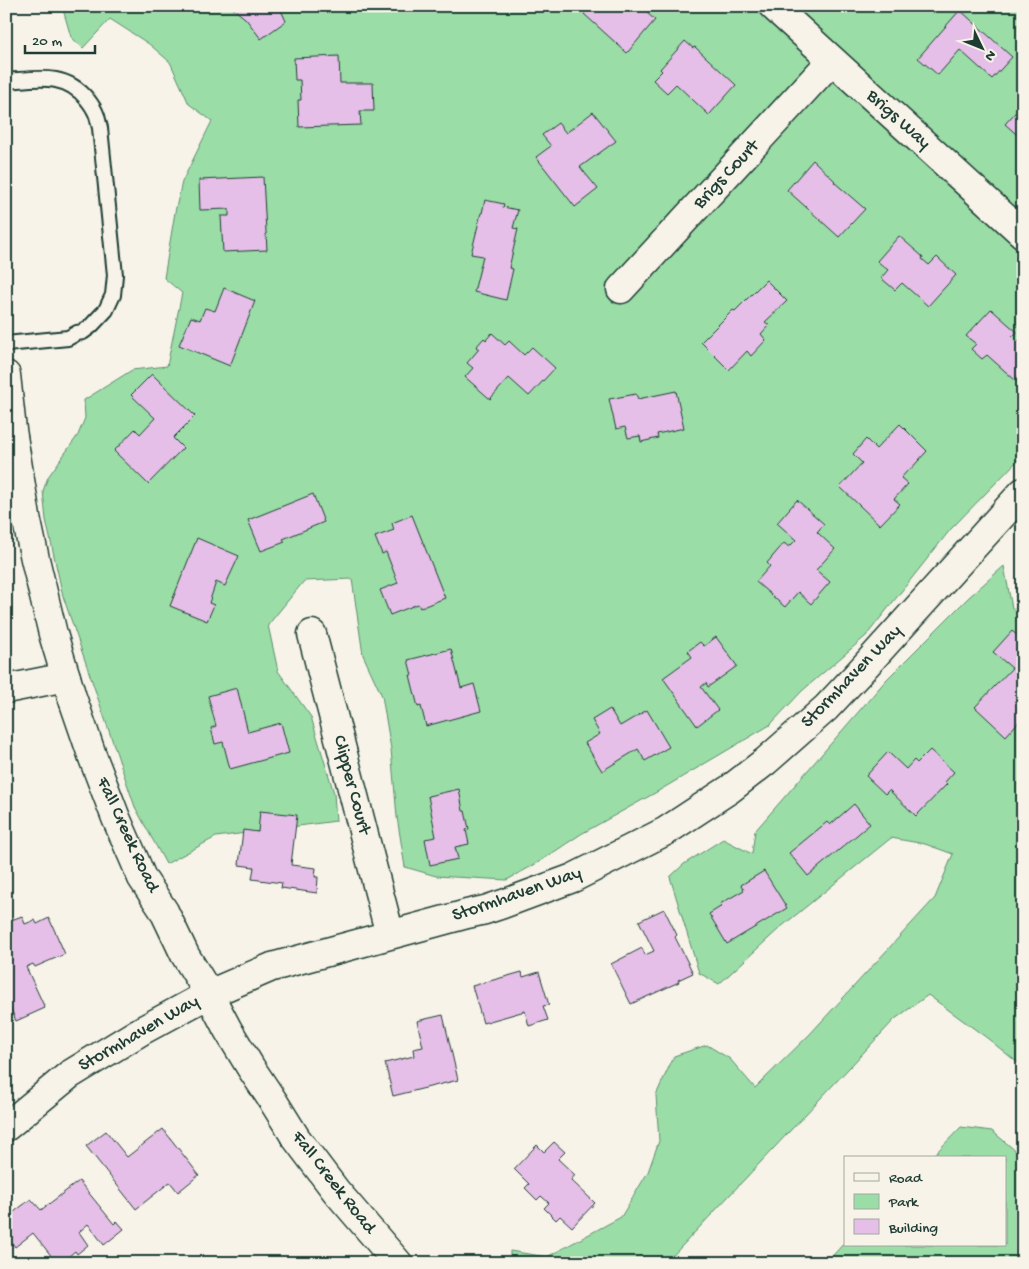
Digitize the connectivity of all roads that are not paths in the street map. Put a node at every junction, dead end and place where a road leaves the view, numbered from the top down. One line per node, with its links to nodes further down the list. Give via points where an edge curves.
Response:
1 (773, 6): 2 (street, Brigs Way)
2 (832, 60): 4 (street, Brigs Way); 5 (street, Brigs Court)
3 (6, 81): 6 (lane, via 60,80 90,102 100,128 115,275 113,296 106,310 83,332 68,338)
4 (1023, 234)
5 (621, 289)
6 (6, 344)
7 (6, 375): 10 (street, Fall Creek Road, via 31,542)
8 (1023, 492): 12 (street, Stormhaven Way, via 826,708 730,789 666,830 573,878 485,910)
9 (312, 634): 12 (street, Clipper Court)
10 (66, 677): 11 (street); 13 (street, Fall Creek Road, via 116,818 142,878 164,911)
11 (6, 689)
12 (390, 935): 13 (street, Stormhaven Way, via 272,967)
13 (209, 994): 14 (street, Stormhaven Way, via 68,1075); 15 (street, Fall Creek Road, via 246,1061 296,1138)
14 (6, 1127)
15 (398, 1263)

